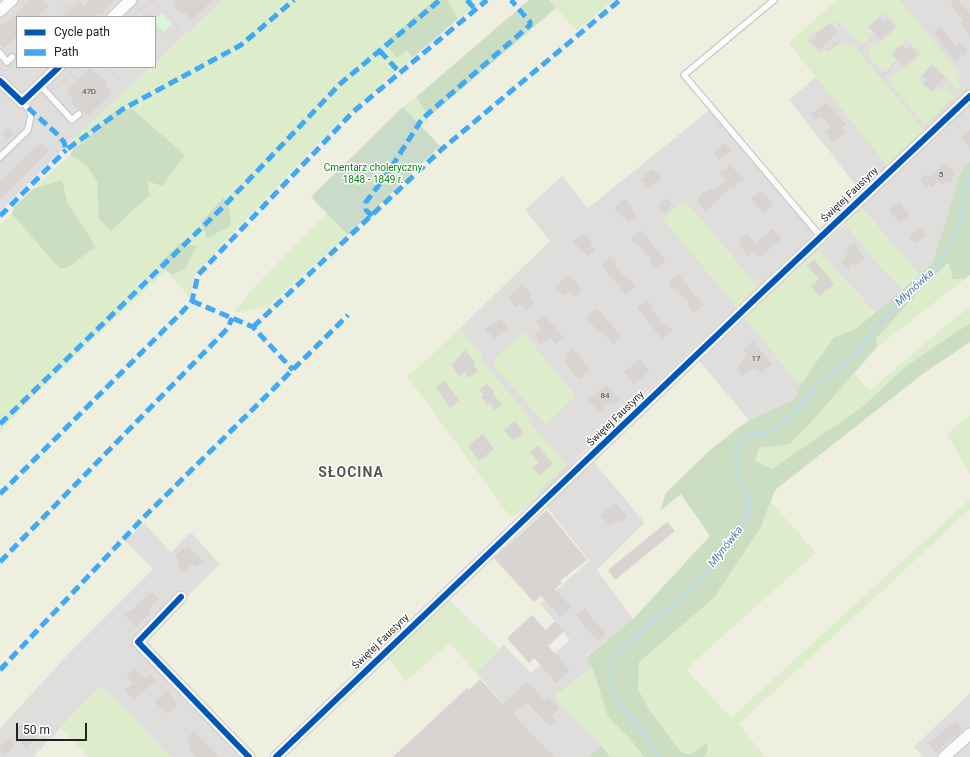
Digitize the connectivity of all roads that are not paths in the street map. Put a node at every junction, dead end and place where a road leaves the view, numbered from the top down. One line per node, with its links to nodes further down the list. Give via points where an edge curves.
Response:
1 (12, 0): 4 (street)
2 (131, 0): 5 (street)
3 (774, 0): 15 (lane, via 684,75)
4 (0, 11)
5 (114, 16)
6 (0, 53): 7 (lane, via 7,62)
7 (12, 57)
8 (58, 68): 10 (street)
9 (0, 81): 12 (street)
10 (40, 85): 12 (street); 13 (lane, via 72,120)
11 (970, 96): 15 (street, Świętej Faustyny)
12 (22, 102): 14 (lane, via 31,115 28,130)
13 (79, 114)
14 (0, 157)
15 (821, 237): 19 (street, Świętej Faustyny)
16 (181, 598): 18 (street, via 138,642)
17 (970, 734): 20 (street)
18 (249, 757)
19 (276, 757)
20 (944, 757)

